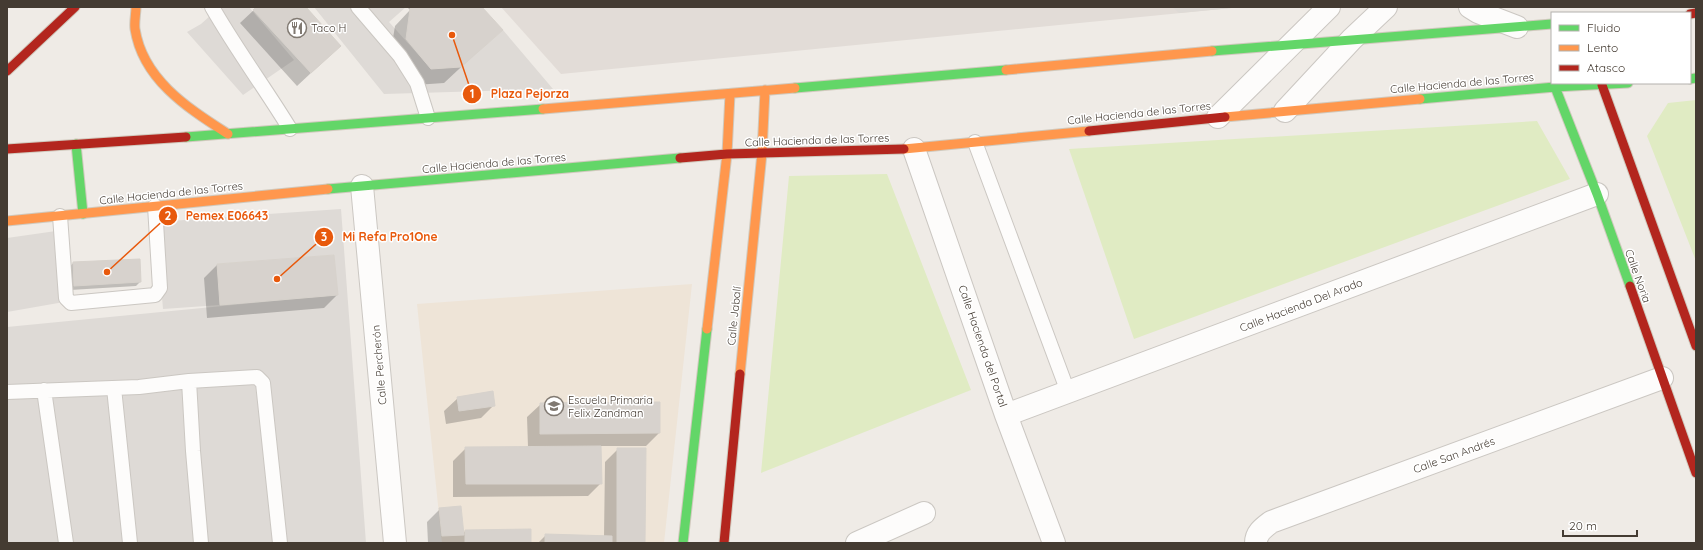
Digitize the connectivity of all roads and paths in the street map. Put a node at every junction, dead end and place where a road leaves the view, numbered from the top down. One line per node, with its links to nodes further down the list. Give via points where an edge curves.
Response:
1 (75, 7): 12 (street)
2 (136, 7): 22 (street, via 135,27 141,54 155,77 180,103)
3 (358, 7): 20 (lane, via 400,56 417,83)
4 (1329, 7): 11 (street)
5 (1386, 7): 10 (street)
6 (1470, 7): 9 (street)
7 (214, 8): 21 (lane, via 221,25)
8 (1551, 24): 9 (street)
9 (1517, 26): 10 (street)
10 (1352, 39): 11 (street); 18 (street)
11 (1293, 44): 16 (street); 19 (street)
12 (7, 70)
13 (1615, 84): 14 (street, Calle Hacienda de las Torres)
14 (1602, 85): 15 (street, Calle Hacienda de las Torres); 35 (street)
15 (1555, 87): 18 (street, Calle Hacienda de las Torres); 30 (street, Calle Noria)
16 (765, 90): 17 (street); 27 (street, Calle Jabalí)
17 (730, 94): 20 (street); 28 (street)
18 (1285, 111): 19 (street, Calle Hacienda de las Torres)
19 (1218, 117): 23 (street, Calle Hacienda de las Torres)
20 (428, 118): 21 (street)
21 (290, 129): 22 (street)
22 (228, 134): 24 (street)
23 (975, 142): 25 (street, Calle Hacienda de las Torres); 41 (lane)
24 (76, 144): 26 (street); 32 (street)
25 (914, 148): 27 (street, Calle Hacienda de las Torres); 42 (street, Calle Hacienda del Portal)
26 (7, 149)
27 (762, 153): 28 (street, Calle Hacienda de las Torres); 51 (street, Calle Jabalí)
28 (727, 154): 29 (street, Calle Hacienda de las Torres); 50 (street)
29 (362, 186): 31 (street, Calle Hacienda de las Torres); 49 (street, Calle Percherón)
30 (1597, 194): 36 (street, Calle Noria); 41 (street, Calle Hacienda Del Arado)
31 (155, 206): 32 (street, Calle Hacienda de las Torres); 33 (lane, via 160,288 155,295 71,303 68,301)
32 (83, 214): 33 (street, Calle Hacienda de las Torres)
33 (60, 216): 34 (street, Calle Hacienda de las Torres)
34 (7, 221)
35 (1696, 346)
36 (1662, 378): 43 (street, Calle Noria); 54 (street, Calle San Andrés, via 1271,522 1262,528 1256,537)
37 (188, 381): 38 (lane); 47 (lane); 48 (lane, via 257,377 262,383)
38 (114, 388): 39 (lane); 46 (lane)
39 (44, 390): 40 (lane); 45 (lane)
40 (7, 392)
41 (1068, 392): 42 (street, Calle Hacienda Del Arado)
42 (1006, 415): 53 (street, Calle Hacienda del Portal)
43 (1696, 473)
44 (924, 513): 52 (street)
45 (66, 543)
46 (130, 543)
47 (201, 543)
48 (280, 543)
49 (395, 543)
50 (683, 543)
51 (724, 543)
52 (857, 543)
53 (1054, 543)
54 (1256, 543)

